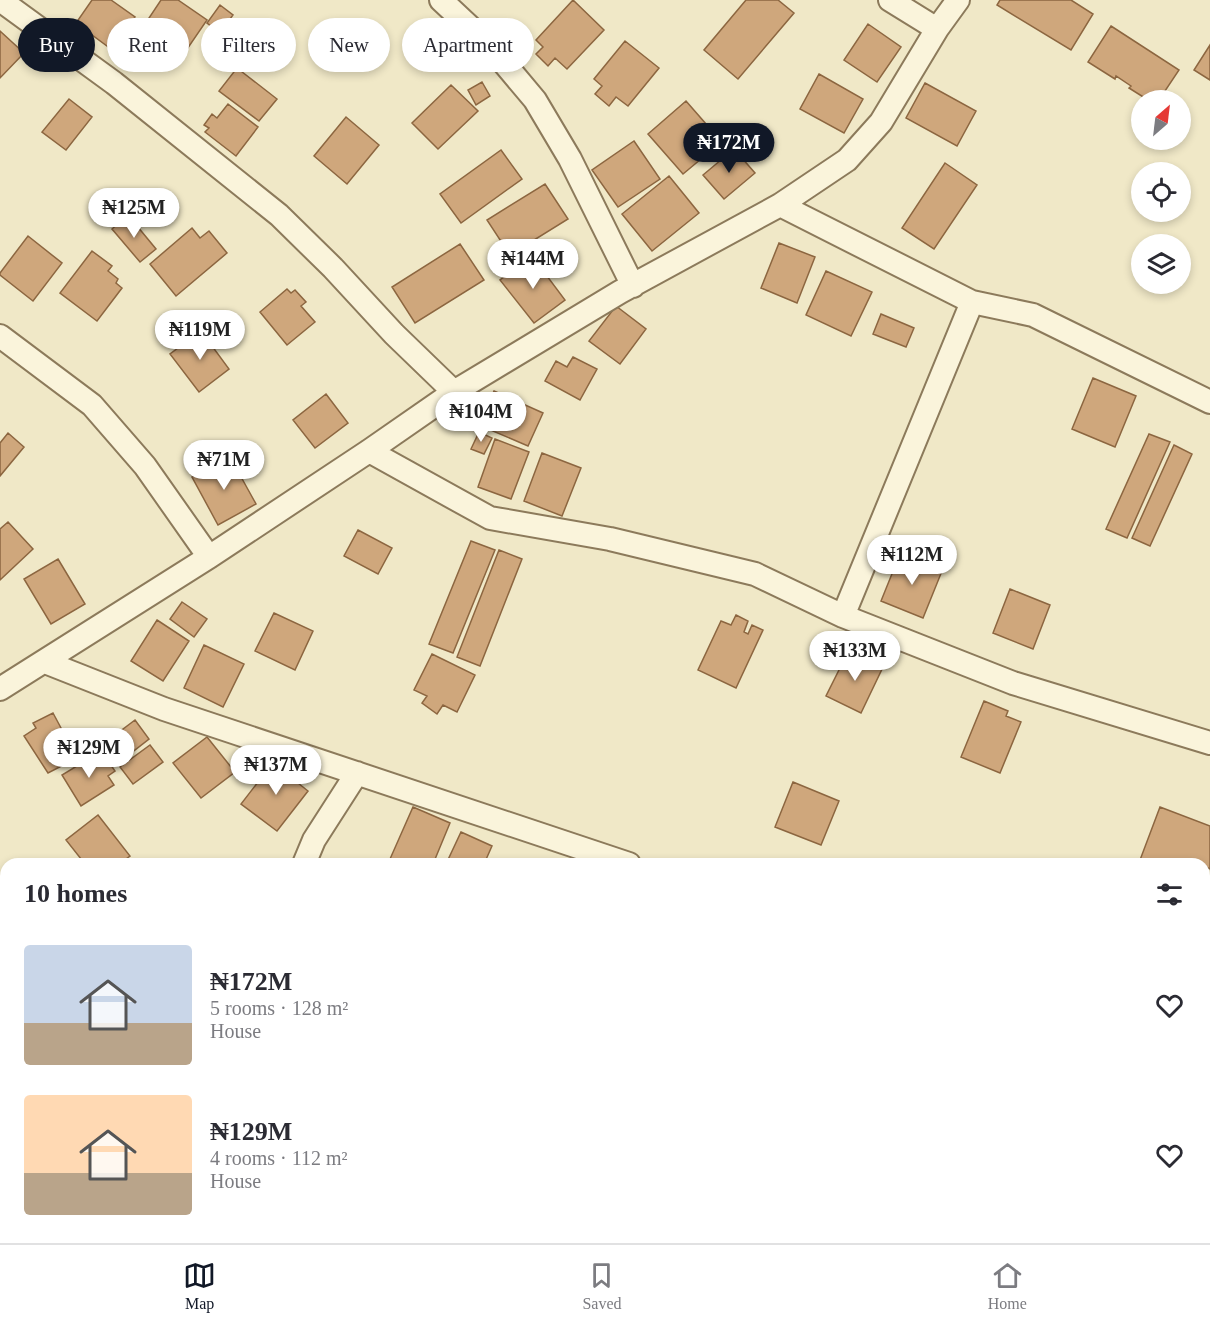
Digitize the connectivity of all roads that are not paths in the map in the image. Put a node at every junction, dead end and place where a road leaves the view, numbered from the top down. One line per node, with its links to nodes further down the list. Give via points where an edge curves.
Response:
1 (0, 0): 10 (street, via 114,83 279,215)
2 (441, 0): 7 (street, via 488,45 535,99 570,159)
3 (890, 0): 5 (street)
4 (958, 0): 5 (street)
5 (937, 29): 6 (street, via 881,122 847,160)
6 (780, 205): 7 (street); 8 (street)
7 (633, 286): 10 (street)
8 (972, 302): 11 (street, via 1033,315); 14 (street)
9 (0, 336): 13 (street, via 92,405 146,466)
10 (454, 392): 12 (street)
11 (1210, 402)
12 (369, 451): 13 (street); 14 (street, via 490,518 610,539 755,574)
13 (209, 557): 15 (street)
14 (843, 616): 17 (street, via 1013,683)
15 (45, 662): 16 (street); 18 (street, via 164,709)
16 (0, 689)
17 (1210, 743)
18 (357, 773): 19 (street); 20 (street)
19 (306, 858)
20 (611, 858)

